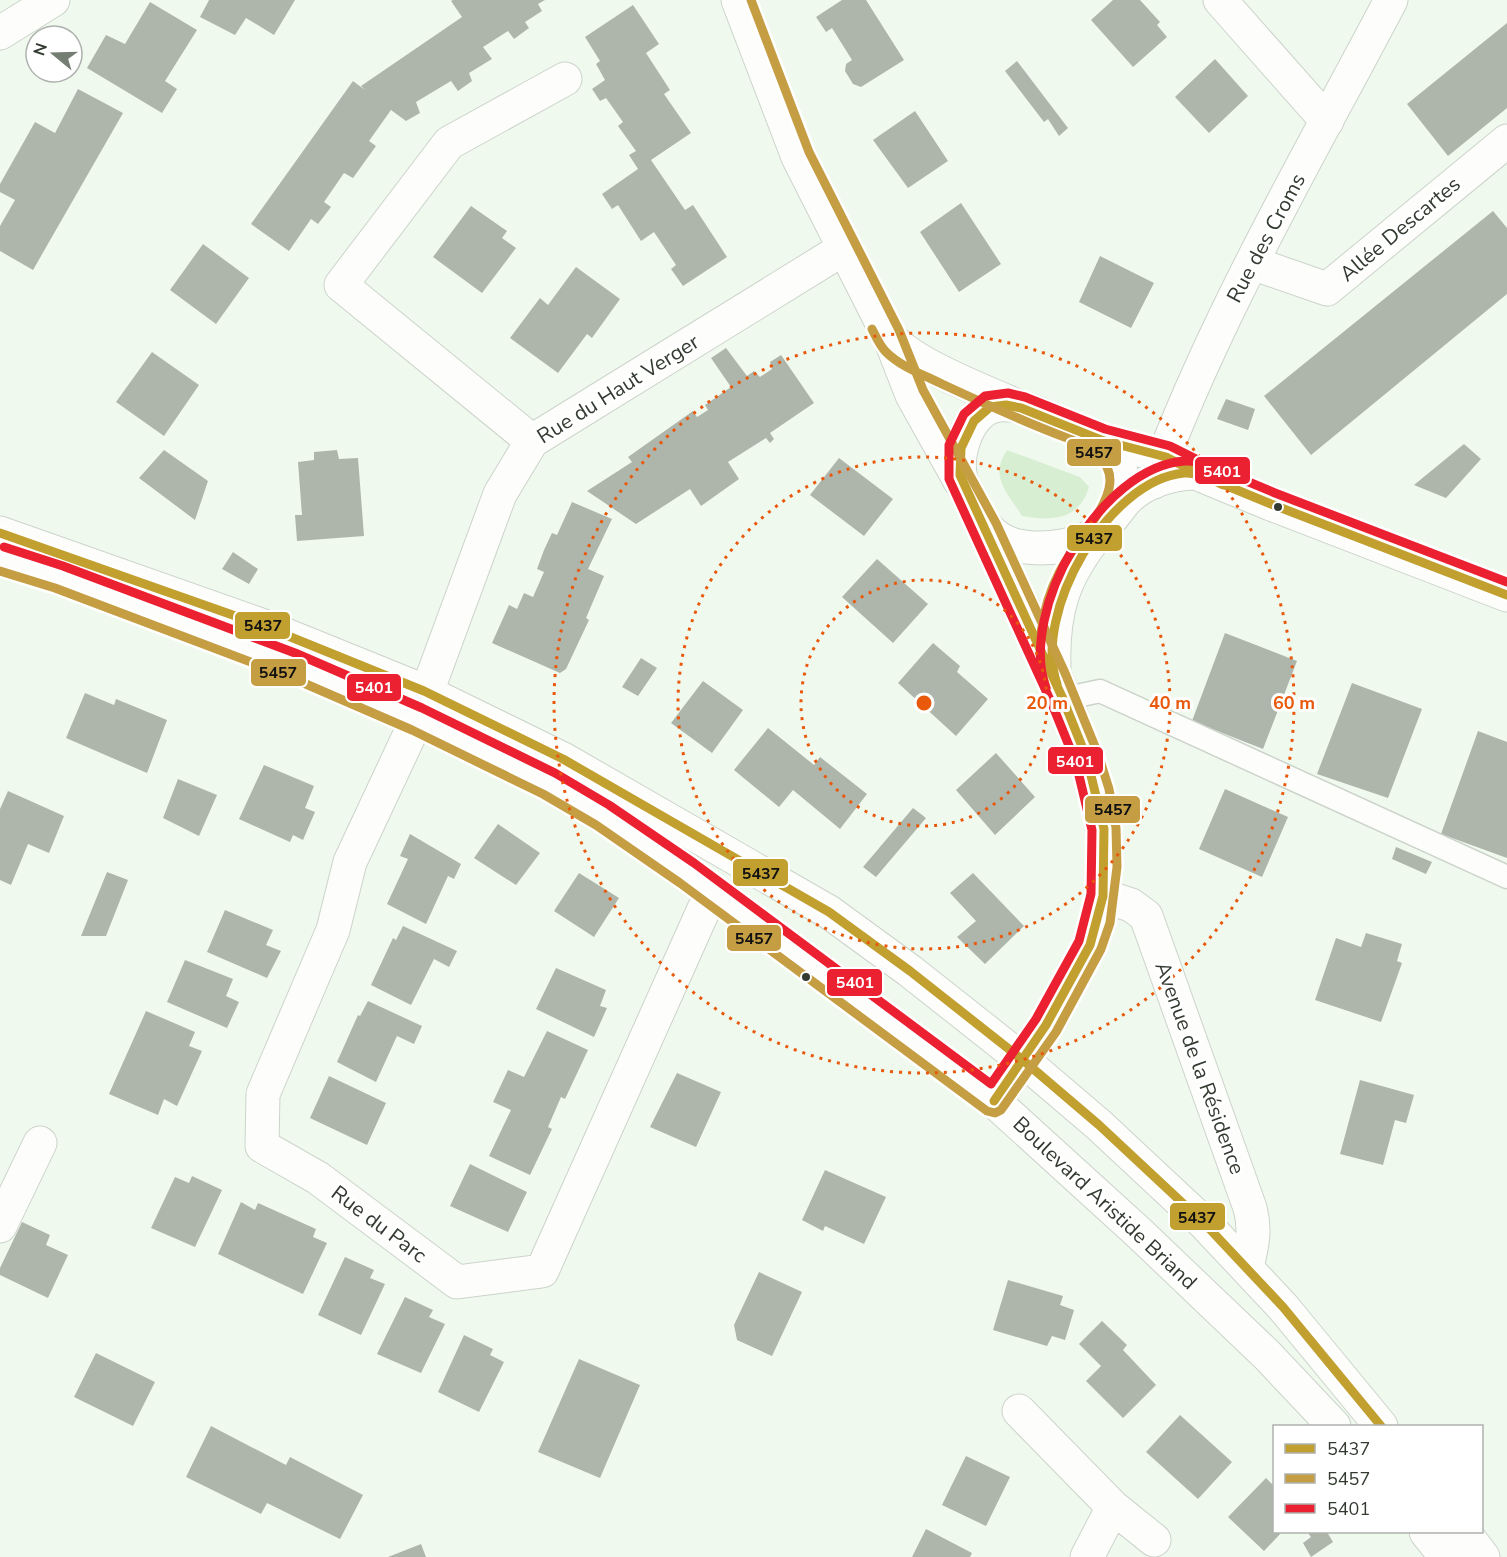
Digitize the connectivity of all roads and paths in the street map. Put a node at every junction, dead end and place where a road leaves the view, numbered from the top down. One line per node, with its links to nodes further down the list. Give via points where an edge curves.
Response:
1 (53, 0): 5 (street)
2 (738, 0): 9 (street, via 798,157)
3 (1220, 0): 7 (street)
4 (1391, 0): 7 (street, Rue des Croms)
5 (0, 33)
6 (565, 79): 14 (street, via 449,143 341,285)
7 (1327, 121): 10 (street, Rue des Croms)
8 (1507, 141): 10 (street, Allée Descartes, via 1327,290)
9 (843, 249): 11 (street); 14 (street, Rue du Haut Verger)
10 (1252, 263): 15 (street, Rue des Croms, via 1189,392)
11 (888, 335): 12 (street, via 914,357); 16 (street, via 912,395)
12 (1021, 408): 13 (street); 16 (street, via 990,407 974,421 960,456)
13 (1101, 440): 15 (street); 17 (street, via 1112,450 1120,469 1121,492)
14 (532, 441): 23 (street, Rue du Haut Verger, via 500,494)
15 (1159, 469): 17 (street); 21 (street, via 1197,473)
16 (963, 487): 18 (street)
17 (1107, 523): 18 (street, via 1078,541 1040,548 1006,543); 22 (street, via 1074,566 1059,602 1053,638)
18 (985, 528): 22 (street)
19 (0, 533): 23 (street, Boulevard Aristide Briand, via 261,624)
20 (0, 558): 23 (street, Boulevard Aristide Briand)
21 (1507, 595)
22 (1059, 688): 24 (lane, via 1100,691); 26 (street, via 1097,791 1104,829)
23 (422, 706): 25 (street, Boulevard Aristide Briand, via 602,815); 25 (street, Rue du Parc, via 350,862 333,930 262,1094 262,1146 318,1178 457,1282 542,1271); 27 (street, Boulevard Aristide Briand, via 563,759 829,912)
24 (1507, 877)
25 (712, 891): 28 (street, Boulevard Aristide Briand)
26 (1103, 896): 27 (street, via 1090,945); 31 (street, Avenue de la Résidence, via 1115,897 1146,916 1250,1208 1254,1238)
27 (1024, 1061): 28 (street); 31 (street, Boulevard Aristide Briand, via 1100,1125)
28 (994, 1101): 33 (street, Boulevard Aristide Briand, via 1267,1355)
29 (40, 1143): 30 (street)
30 (0, 1226)
31 (1247, 1268): 34 (street, Boulevard Aristide Briand)
32 (1019, 1411): 35 (street)
33 (1333, 1425)
34 (1380, 1425)
35 (1113, 1508): 38 (street); 39 (street)
36 (1427, 1533): 40 (street)
37 (1465, 1533): 41 (street)
38 (1154, 1540)
39 (1087, 1557)
40 (1446, 1557)
41 (1483, 1557)

